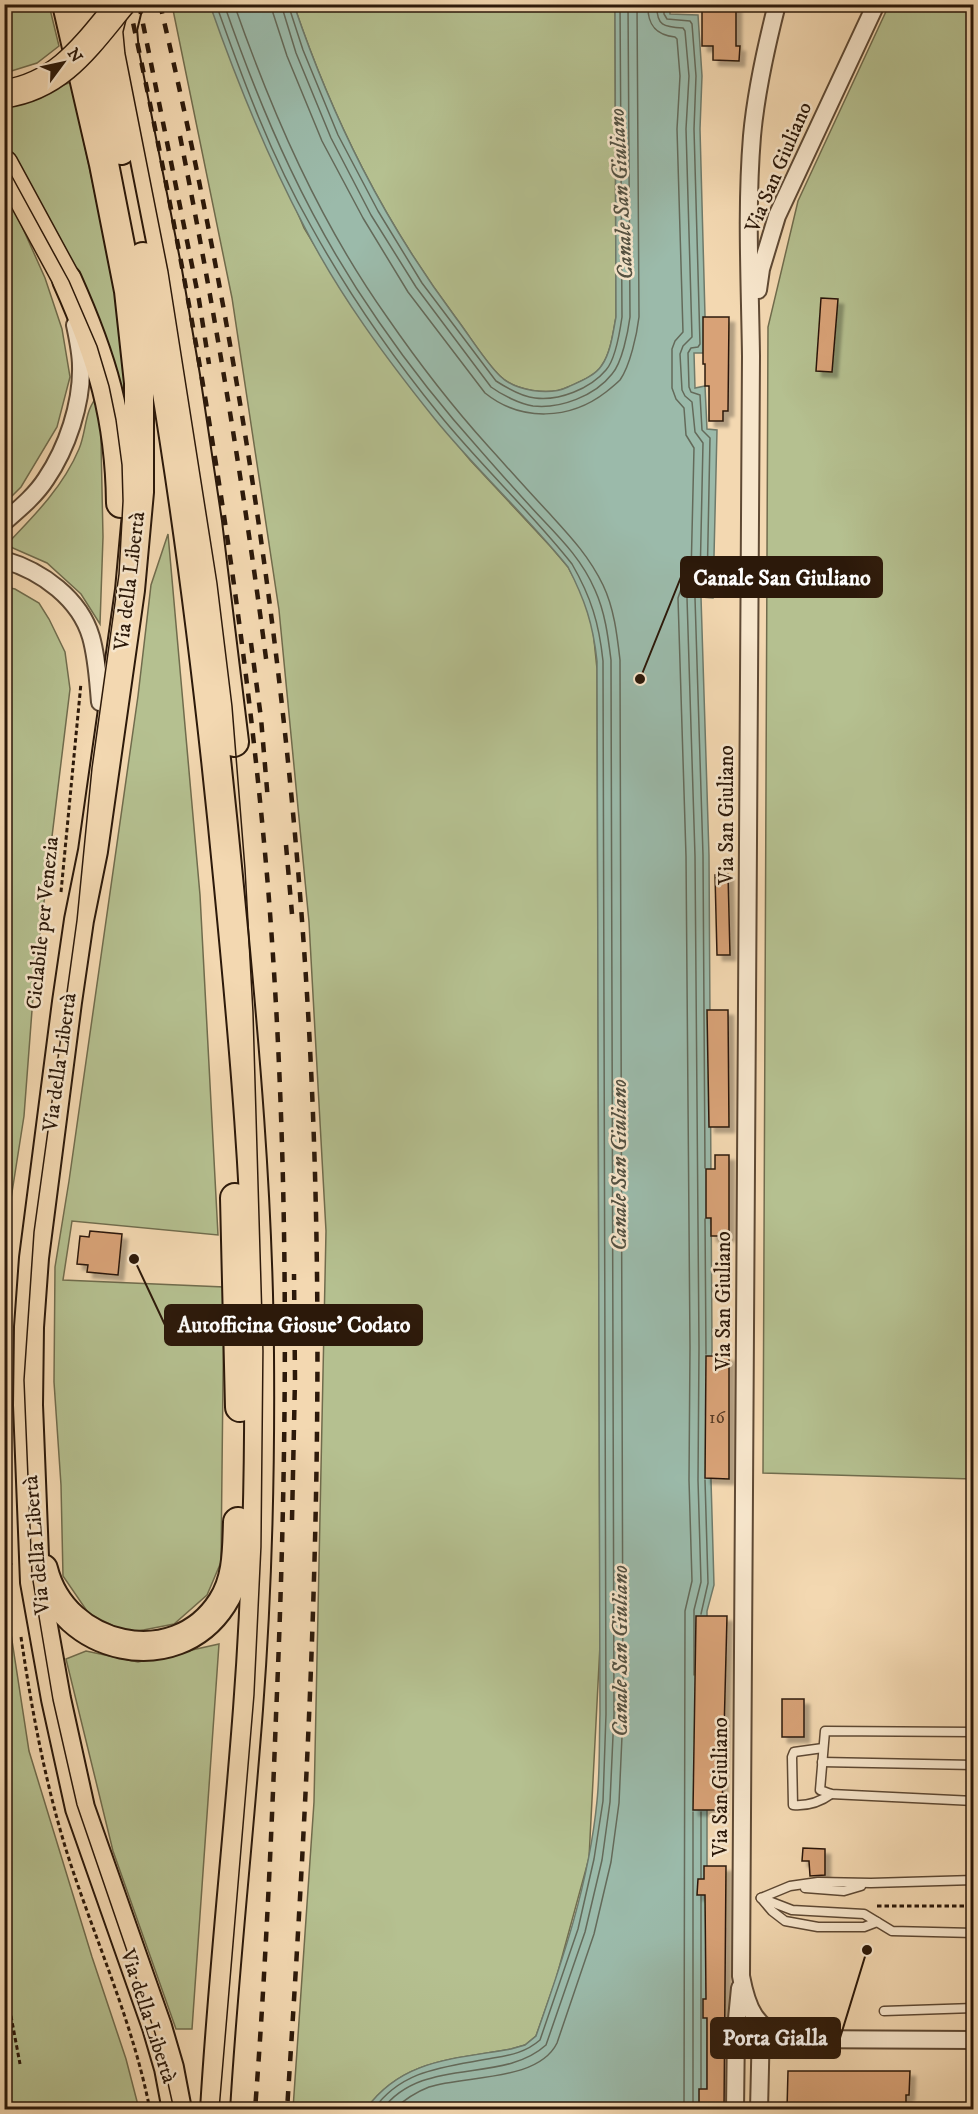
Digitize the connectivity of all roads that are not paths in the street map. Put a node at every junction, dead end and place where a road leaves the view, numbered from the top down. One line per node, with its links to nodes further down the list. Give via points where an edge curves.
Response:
1 (68, 4): 15 (highway, Via della Libertà, via 129,291 140,422 130,590 93,851)
2 (89, 4): 13 (highway, via 154,319)
3 (121, 4): 7 (main road, bridge, via 58,74 24,91)
4 (128, 4): 16 (highway, via 122,37 125,63 185,376 233,735 257,1113)
5 (777, 4): 10 (street, Via San Giuliano, via 752,135)
6 (876, 4): 10 (street, Via San Giuliano, via 773,226 762,269)
7 (4, 94)
8 (4, 164): 9 (main road)
9 (68, 280): 11 (street, via 81,365 80,393 72,422 46,479); 14 (highway, via 107,383 121,477 119,556)
10 (752, 356): 28 (street, Via San Giuliano)
11 (4, 522)
12 (4, 560): 14 (street, via 45,579 64,593 80,614 91,635)
13 (191, 564): 16 (highway, via 224,824); 17 (highway, via 228,974 233,1075 241,1446 237,1554 223,1602 187,1635 157,1645 129,1646 108,1641 82,1627 59,1604 45,1578 36,1541)
14 (100, 702): 15 (highway)
15 (69, 911): 17 (highway, Via della Libertà, via 29,1327)
16 (257, 1249): 34 (highway, via 258,1431 252,1636)
17 (30, 1478): 33 (highway, Via della Libertà, via 35,1582 67,1755 80,1808 157,2027)
18 (974, 1732): 19 (lane, via 825,1731)
19 (823, 1748): 20 (lane); 22 (lane, via 794,1752 793,1805 824,1800)
20 (822, 1762): 21 (lane); 22 (lane, via 820,1790)
21 (974, 1765)
22 (831, 1794): 23 (lane)
23 (974, 1801)
24 (974, 1880): 25 (lane, via 818,1882 790,1886)
25 (761, 1898): 26 (lane, via 792,1910 864,1914); 26 (lane, via 785,1922 830,1927 864,1927)
26 (877, 1922): 27 (lane, via 892,1931)
27 (974, 1933)
28 (741, 1976): 31 (street, Via San Giuliano, via 749,2007); 35 (street)
29 (974, 2008): 30 (lane)
30 (884, 2011)
31 (761, 2025): 32 (street, via 778,2036 798,2040); 36 (street)
32 (974, 2040)
33 (177, 2109)
34 (215, 2109)
35 (735, 2109)
36 (759, 2109)

